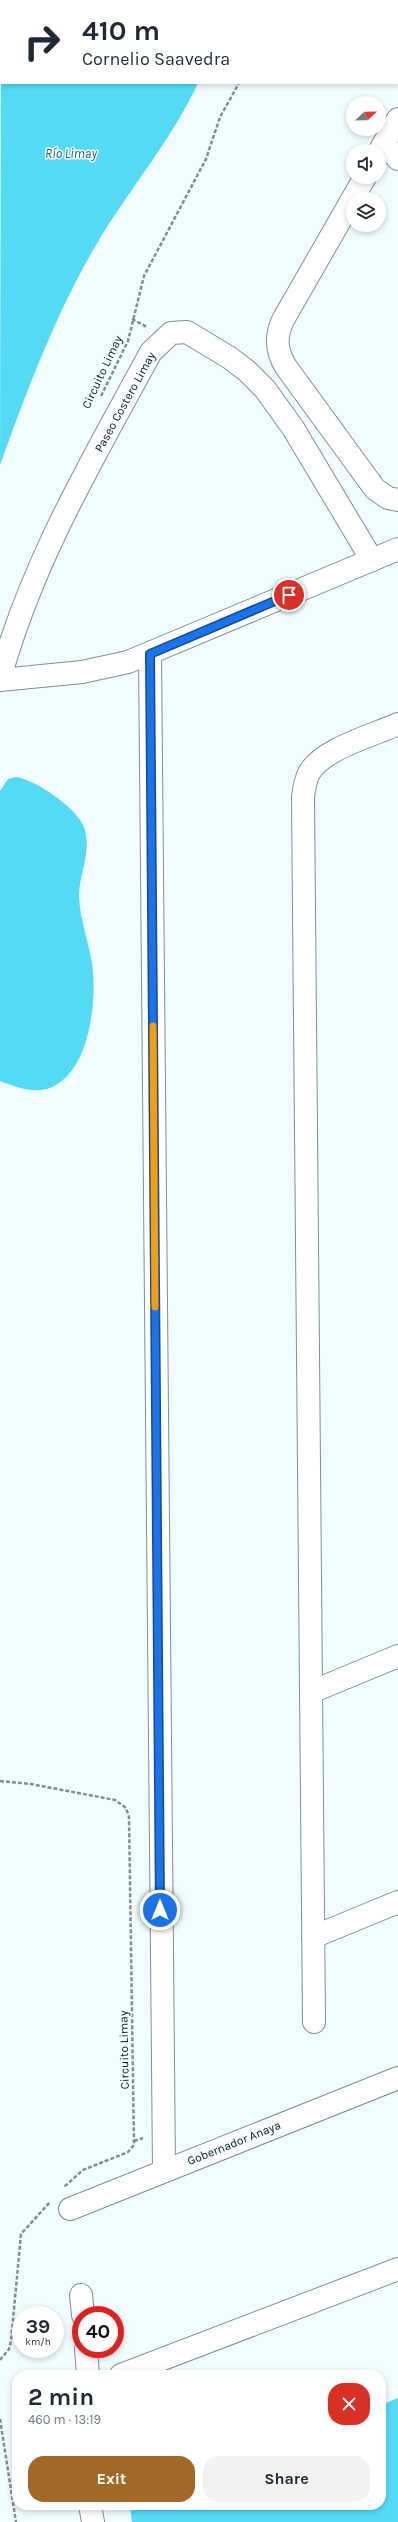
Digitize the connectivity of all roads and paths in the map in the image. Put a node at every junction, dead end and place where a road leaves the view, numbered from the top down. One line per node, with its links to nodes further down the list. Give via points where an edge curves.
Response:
1 (238, 84): 5 (path, Circuito Limay, via 220,117 206,159 144,276 128,341)
2 (398, 119): 3 (street)
3 (387, 152)
4 (361, 184): 6 (street, via 283,320 277,343 280,358 286,367 375,489 388,498)
5 (99, 399)
6 (398, 500)
7 (398, 549): 8 (street)
8 (372, 560): 9 (street); 10 (street, Paseo Costero Limay, via 293,428 265,389 230,358 194,335 180,331 171,333 151,352 66,510 27,596 11,637)
9 (150, 654): 10 (street, via 107,668); 19 (street)
10 (0, 679)
11 (398, 724): 13 (street, via 337,750 317,763 305,783 303,797)
12 (398, 1656): 13 (street)
13 (311, 1692): 16 (street)
14 (0, 1781): 20 (path, Circuito Limay, via 31,1784 115,1800 126,1808 130,1817 134,2145 128,2152 83,2170)
15 (398, 1902): 16 (street)
16 (313, 1938): 17 (street)
17 (314, 2022)
18 (398, 2078): 19 (street, Gobernador Anaya)
19 (164, 2171): 20 (street, Gobernador Anaya)
20 (62, 2199): 23 (path, Circuito Limay, via 30,2221 21,2234 11,2341 9,2349)
21 (398, 2269): 25 (street)
22 (87, 2358): 24 (street)
23 (0, 2360)
24 (88, 2370)
25 (134, 2370)
26 (0, 2419): 27 (path)
27 (12, 2496)
28 (14, 2510): 30 (path)
29 (91, 2510): 31 (street)
30 (16, 2522)
31 (93, 2522)

